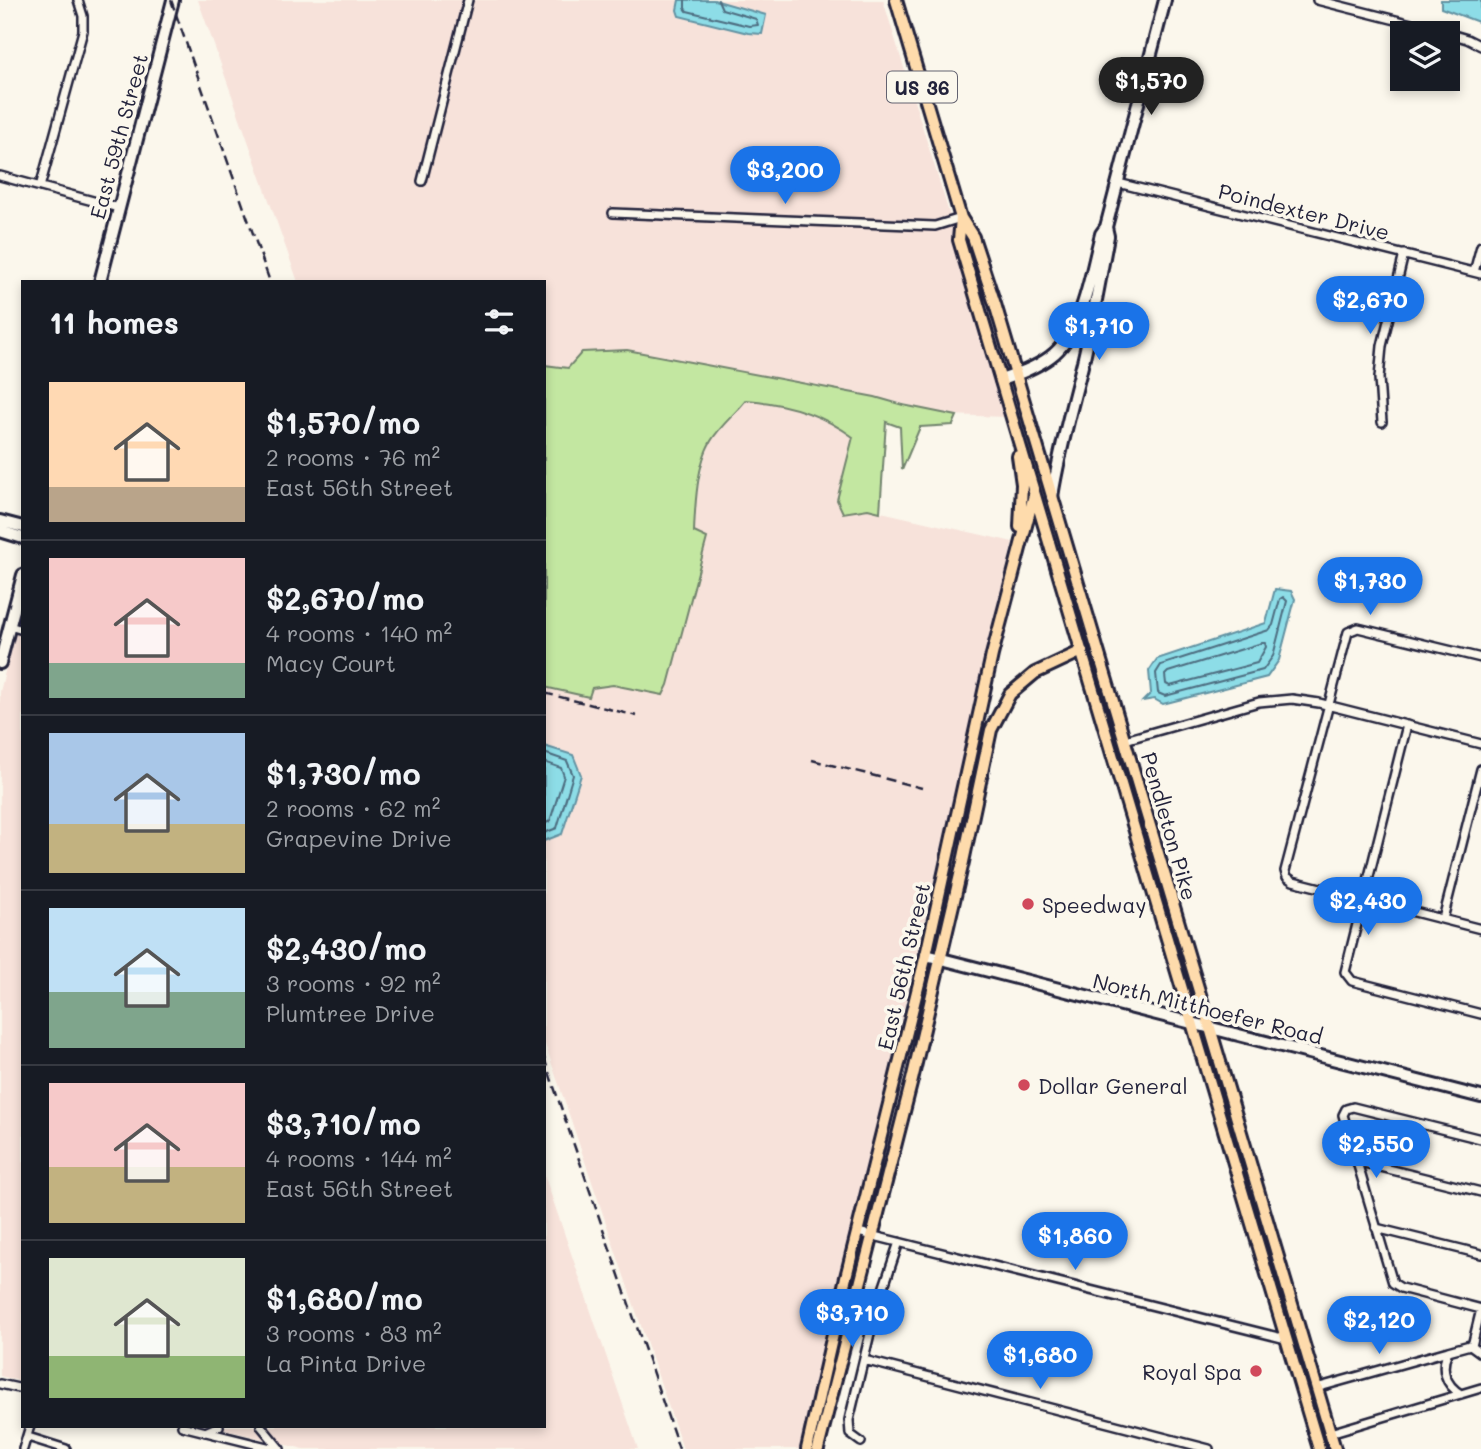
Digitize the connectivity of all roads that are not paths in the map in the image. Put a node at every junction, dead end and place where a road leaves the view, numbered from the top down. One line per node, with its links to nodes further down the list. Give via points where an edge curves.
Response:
1 (78, 0): 13 (street, via 83,31)
2 (173, 0): 14 (main road, East 59th Street)
3 (468, 0): 11 (street)
4 (896, 0): 16 (main road, Pendleton Pike / US 36)
5 (1165, 0): 12 (main road)
6 (1317, 0): 7 (street)
7 (1400, 21)
8 (1460, 37): 9 (street)
9 (1481, 46)
10 (0, 176): 13 (street)
11 (422, 181)
12 (1118, 183): 17 (main road); 19 (street, Poindexter Drive)
13 (40, 187): 14 (street)
14 (118, 208): 21 (main road, East 59th Street)
15 (613, 213): 16 (street, via 935,226)
16 (961, 218): 22 (main road, Pendleton Pike / US 36, via 982,261); 23 (main road, Pendleton Pike / US 36, via 959,240)
17 (1106, 226): 22 (main road, via 1075,326 1050,357); 27 (main road, via 1097,295)
18 (1481, 246): 20 (street)
19 (1405, 254): 20 (street, Poindexter Drive); 24 (street, via 1382,346)
20 (1478, 273)
21 (100, 280)
22 (1016, 375): 23 (main road); 27 (main road, Pendleton Pike / US 36)
23 (1001, 380): 25 (main road, Pendleton Pike / US 36)
24 (1382, 422)
25 (1014, 425): 26 (main road, Pendleton Pike / US 36); 32 (main road, via 1022,484)
26 (1035, 492): 32 (main road, East 56th Street); 36 (main road, Pendleton Pike / US 36)
27 (1052, 498): 41 (main road, Pendleton Pike / US 36)
28 (0, 521): 29 (main road)
29 (21, 526)
30 (0, 531): 31 (main road)
31 (21, 537)
32 (1018, 548): 47 (main road, East 56th Street)
33 (21, 582): 34 (main road)
34 (9, 626): 35 (street); 38 (main road)
35 (21, 629)
36 (1082, 651): 48 (main road, East 56th Street, via 1035,673 1010,694 990,730); 50 (main road, Pendleton Pike / US 36)
37 (1481, 659): 39 (street, via 1352,629 1346,635)
38 (0, 663)
39 (1327, 705): 40 (street); 41 (street, via 1296,699 1259,702); 44 (street, via 1285,871 1288,878)
40 (1407, 725): 42 (street); 44 (street)
41 (1125, 740): 51 (main road, Pendleton Pike / US 36)
42 (1481, 744)
43 (1481, 769): 45 (street)
44 (1363, 900): 45 (street); 49 (street, via 1345,967 1352,981)
45 (1443, 919): 46 (street)
46 (1481, 929)
47 (926, 955): 48 (main road, North Mitthoefer Road); 57 (main road, East 56th Street)
48 (941, 959): 50 (main road, North Mitthoefer Road); 58 (main road, East 56th Street)
49 (1481, 1014)
50 (1193, 1024): 51 (main road, North Mitthoefer Road); 62 (main road, Pendleton Pike / US 36)
51 (1210, 1028): 52 (main road, North Mitthoefer Road); 68 (main road, Pendleton Pike / US 36)
52 (1481, 1097)
53 (1481, 1139): 54 (street, via 1351,1107 1343,1115)
54 (1356, 1161): 55 (street); 56 (street)
55 (1481, 1192)
56 (1376, 1227): 60 (street); 61 (street, via 1396,1286)
57 (858, 1232): 58 (street); 83 (main road, East 56th Street)
58 (874, 1236): 59 (street); 84 (main road, East 56th Street)
59 (899, 1242): 62 (street); 66 (street)
60 (1481, 1254)
61 (1481, 1309): 63 (street)
62 (1286, 1339): 86 (main road, Pendleton Pike)
63 (1472, 1346): 64 (street); 65 (street)
64 (1448, 1351): 68 (street); 71 (street, via 1444,1373)
65 (1481, 1353)
66 (864, 1360): 79 (street, via 849,1420 850,1434); 85 (street)
67 (0, 1384): 70 (street)
68 (1316, 1388): 77 (main road, Pendleton Pike / US 36)
69 (1481, 1388): 71 (street)
70 (21, 1389)
71 (1461, 1394): 77 (street)
72 (30, 1428): 78 (street)
73 (190, 1428): 76 (street)
74 (214, 1428): 76 (street)
75 (262, 1428): 82 (street)
76 (205, 1432): 82 (street)
77 (1330, 1433): 87 (main road, Pendleton Pike / US 36)
78 (28, 1437): 80 (street); 81 (street)
79 (861, 1442)
80 (23, 1449)
81 (66, 1449)
82 (278, 1449)
83 (807, 1449)
84 (818, 1449)
85 (1209, 1449)
86 (1319, 1449)
87 (1335, 1449)

